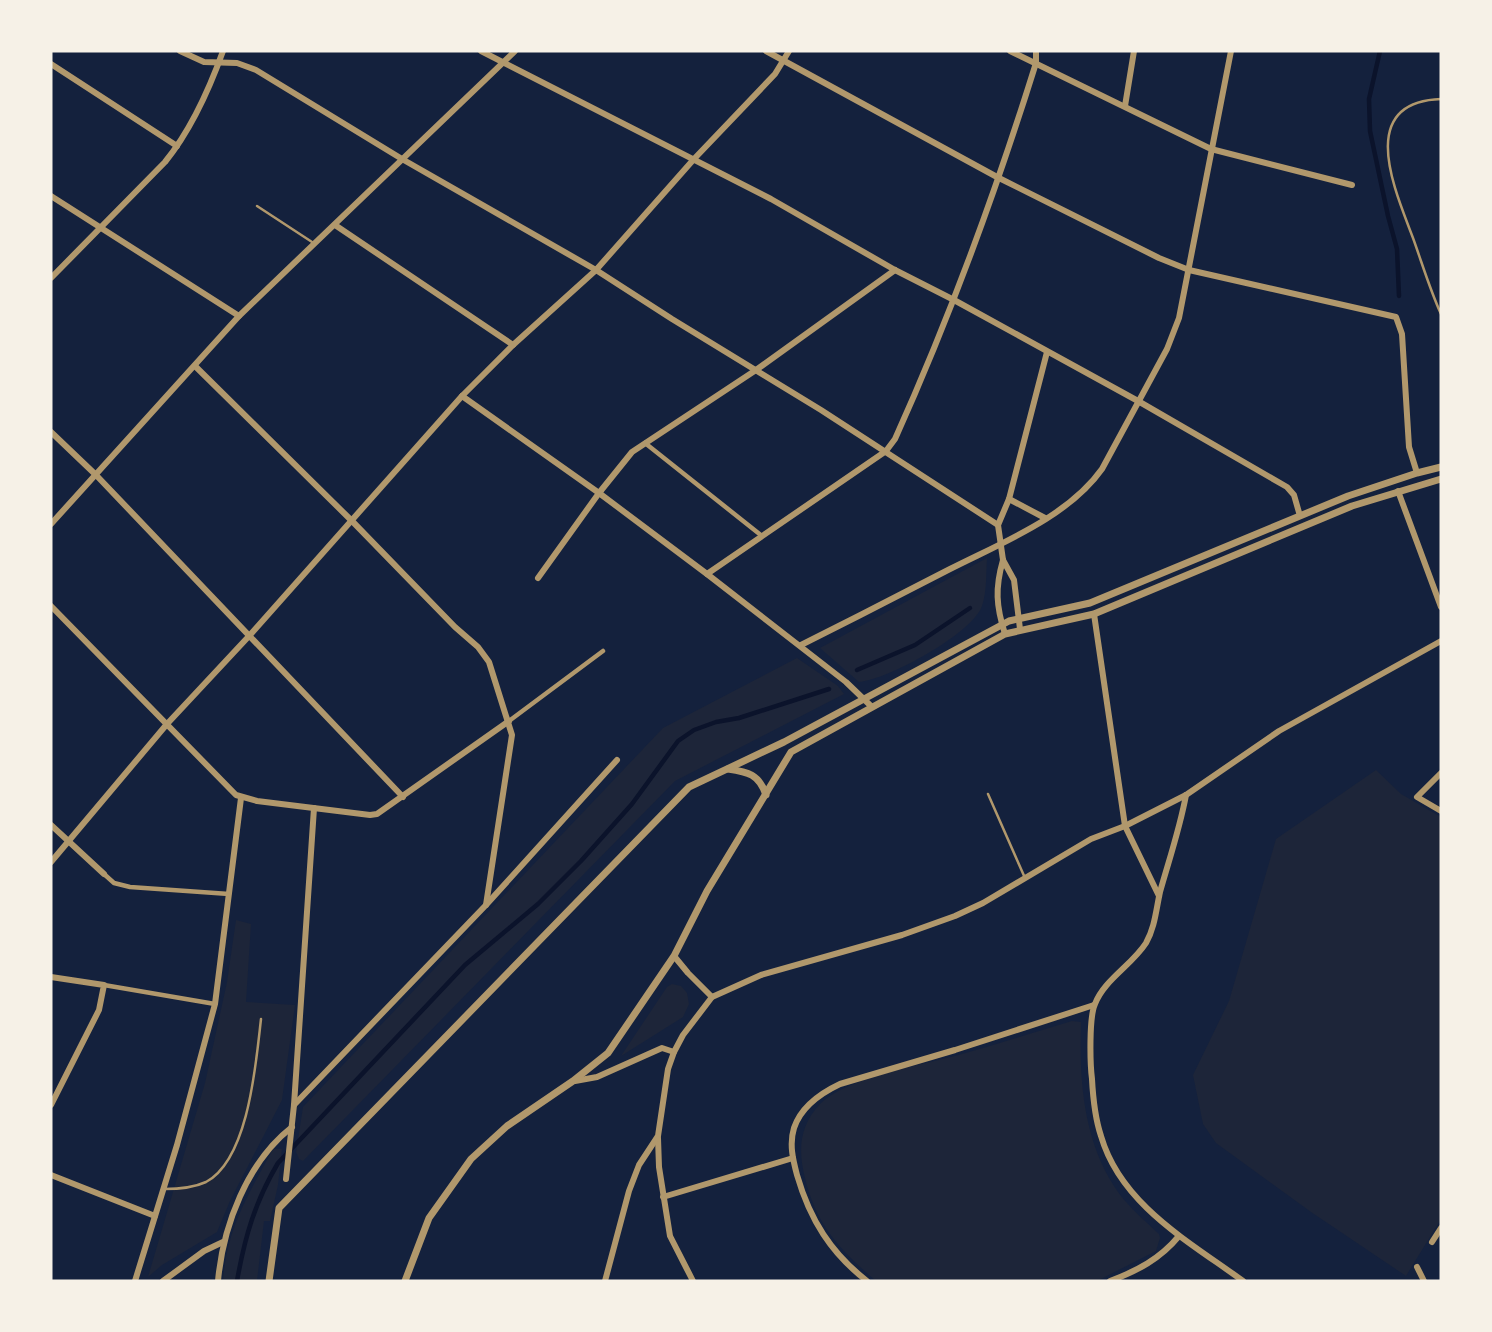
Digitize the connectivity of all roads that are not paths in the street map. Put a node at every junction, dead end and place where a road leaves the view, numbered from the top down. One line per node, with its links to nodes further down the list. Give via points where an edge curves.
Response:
1 (180, 51): 12 (street, via 204,62)
2 (223, 51): 12 (street)
3 (481, 51): 13 (street)
4 (514, 51): 13 (street)
5 (766, 51): 11 (street)
6 (789, 51): 11 (street)
7 (1010, 51): 14 (street)
8 (1036, 51): 14 (street)
9 (1134, 51): 17 (street)
10 (1231, 51): 19 (street)
11 (784, 61): 21 (street); 22 (street)
12 (219, 62): 18 (street); 20 (street, via 256,70)
13 (503, 62): 20 (street); 21 (street)
14 (1036, 63): 17 (street); 22 (street)
15 (51, 64): 18 (street)
16 (1441, 99): 34 (lane, via 1403,110 1388,134 1387,155 1393,185)
17 (1125, 106): 19 (street)
18 (177, 146): 27 (street)
19 (1210, 149): 23 (street); 31 (street)
20 (402, 159): 26 (street); 29 (street)
21 (694, 159): 29 (street); 30 (street)
22 (997, 177): 31 (street); 33 (street)
23 (1352, 185)
24 (51, 196): 27 (street)
25 (257, 206): 28 (lane)
26 (335, 225): 28 (street); 36 (street)
27 (99, 229): 32 (street); 35 (street)
28 (315, 244): 35 (street)
29 (596, 270): 36 (street); 39 (street)
30 (895, 270): 33 (street); 39 (street)
31 (1189, 270): 41 (street, via 1175,332); 46 (street, via 1396,317 1402,334 1409,447)
32 (51, 278)
33 (954, 300): 37 (street); 44 (street, via 901,427)
34 (1441, 314)
35 (239, 316): 38 (street)
36 (513, 345): 40 (street)
37 (1047, 352): 41 (street); 51 (street)
38 (195, 366): 47 (street); 54 (street)
39 (756, 370): 43 (street); 44 (street)
40 (462, 397): 50 (street); 54 (street)
41 (1138, 401): 52 (street, via 1287,487); 53 (street, via 1092,483)
42 (51, 432): 47 (street)
43 (644, 442): 50 (street); 57 (street)
44 (886, 451): 56 (street); 57 (street)
45 (1441, 467): 46 (street)
46 (1417, 473): 52 (street)
47 (96, 475): 55 (street); 69 (street)
48 (1441, 479): 49 (street)
49 (1398, 491): 63 (street); 64 (street)
50 (598, 493): 60 (street); 61 (street)
51 (1009, 499): 53 (street); 56 (street)
52 (1300, 516): 65 (street, via 1090,603)
53 (1045, 518): 58 (street)
54 (352, 521): 69 (street); 75 (street, via 478,647 489,662)
55 (51, 524)
56 (998, 525): 58 (street)
57 (762, 536): 60 (street)
58 (1000, 544): 59 (street); 71 (street)
59 (1003, 560): 65 (street, via 1014,580); 66 (street, via 997,580)
60 (707, 574): 71 (street)
61 (538, 578)
62 (51, 606): 76 (street)
63 (1441, 607)
64 (1094, 614): 67 (street); 88 (street)
65 (1019, 618): 66 (street); 67 (street)
66 (1002, 624): 68 (street); 73 (street)
67 (1020, 629): 68 (street)
68 (1005, 634): 74 (street)
69 (250, 635): 76 (street); 83 (street)
70 (1441, 641): 82 (street, via 1279,731)
71 (801, 645): 73 (street)
72 (603, 651): 75 (street)
73 (865, 698): 74 (street); 78 (street)
74 (872, 707): 81 (street, via 791,752)
75 (509, 721): 83 (street); 95 (street, via 512,735)
76 (167, 724): 84 (street); 89 (street)
77 (617, 760): 95 (street)
78 (728, 769): 81 (street, via 755,776); 123 (street, via 676,798 279,1208)
79 (1441, 773): 86 (street, via 1417,797)
80 (988, 794): 92 (lane)
81 (766, 795): 96 (street, via 707,891)
82 (1186, 795): 88 (street); 94 (street)
83 (403, 797): 85 (street, via 370,815)
84 (242, 798): 85 (street); 93 (street)
85 (314, 808): 106 (street)
86 (1441, 811)
87 (51, 825): 89 (street)
88 (1125, 826): 92 (street, via 1091,839); 94 (street)
89 (68, 842): 90 (street); 91 (street)
90 (51, 862)
91 (104, 874): 93 (street, via 114,883 130,887)
92 (1025, 878): 99 (street, via 955,916 761,975)
93 (230, 894): 100 (street)
94 (1159, 896): 101 (street, via 1156,919 1145,944)
95 (486, 905): 106 (street)
96 (674, 956): 99 (street); 104 (street, via 608,1053)
97 (51, 977): 98 (street)
98 (104, 985): 100 (street); 105 (street, via 99,1010)
99 (712, 997): 103 (street)
100 (215, 1004): 112 (street)
101 (1094, 1005): 109 (street, via 826,1091 807,1107 794,1127); 116 (street, via 1091,1068 1101,1138 1133,1194)
102 (261, 1019): 112 (lane, via 247,1114 225,1163 204,1183)
103 (674, 1052): 104 (street, via 662,1048 597,1077); 108 (street)
104 (573, 1081): 124 (street, via 507,1126 471,1159 429,1218)
105 (51, 1105)
106 (294, 1105): 107 (street)
107 (292, 1128): 111 (street); 117 (street, via 265,1152)
108 (658, 1136): 113 (street); 125 (street, via 629,1191)
109 (793, 1158): 113 (street); 127 (street, via 818,1228)
110 (51, 1175): 114 (street)
111 (287, 1175)
112 (163, 1189): 114 (street)
113 (663, 1197): 126 (street, via 670,1236)
114 (155, 1216): 120 (street)
115 (1441, 1228): 118 (street)
116 (1179, 1236): 128 (street, via 1148,1264); 129 (street)
117 (223, 1242): 121 (street); 122 (street)
118 (1432, 1242)
119 (1417, 1267): 130 (street)
120 (135, 1281)
121 (163, 1281)
122 (218, 1281)
123 (270, 1281)
124 (405, 1281)
125 (605, 1281)
126 (693, 1281)
127 (867, 1281)
128 (1110, 1281)
129 (1243, 1281)
130 (1424, 1281)

